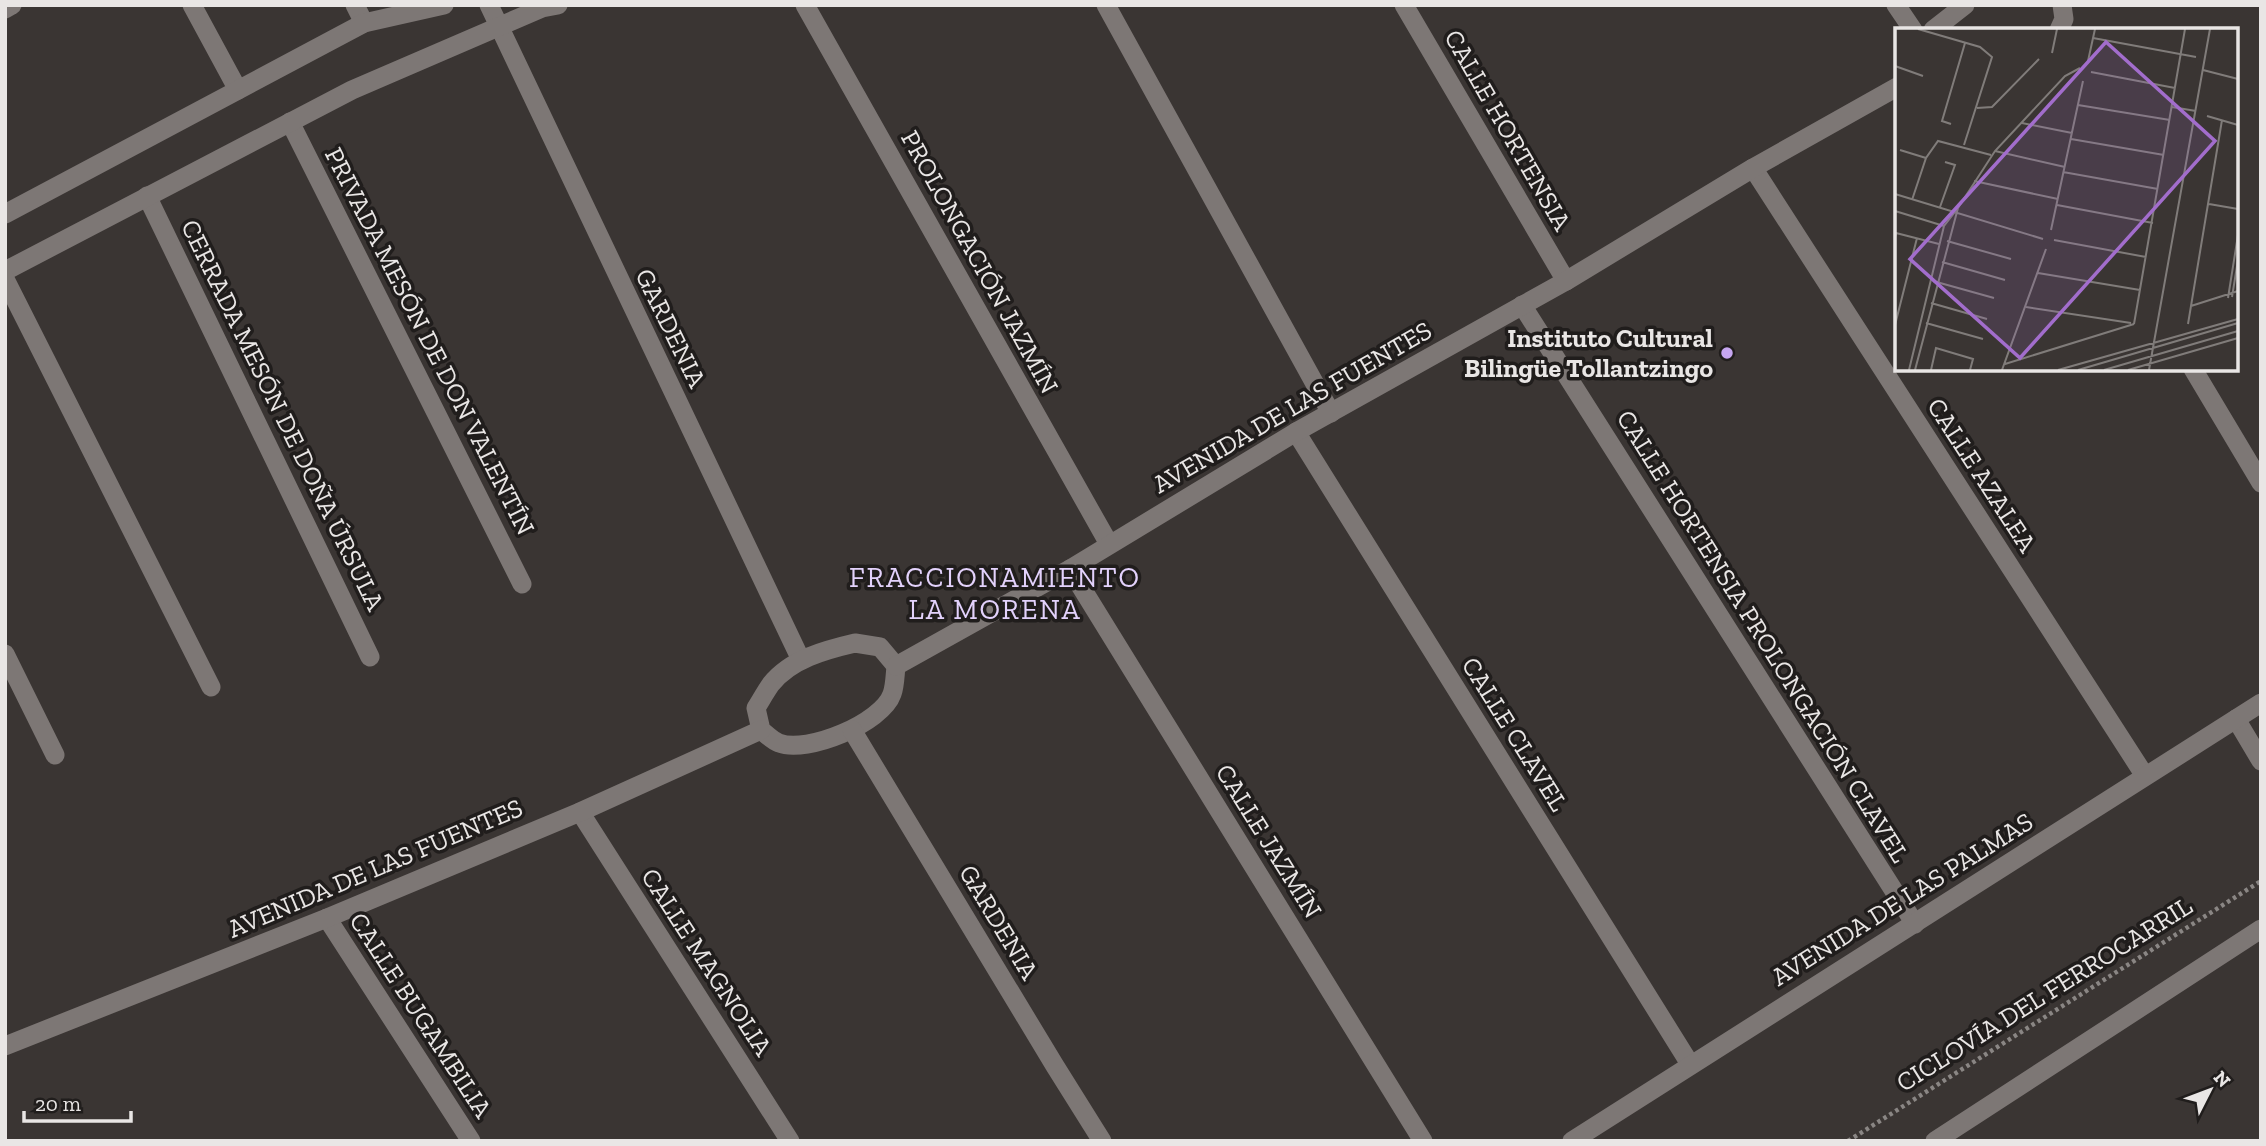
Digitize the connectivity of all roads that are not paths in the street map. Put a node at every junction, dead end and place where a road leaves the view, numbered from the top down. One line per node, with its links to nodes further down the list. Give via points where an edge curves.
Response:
1 (12, 5): 12 (street)
2 (192, 5): 19 (street)
3 (355, 5): 14 (street)
4 (444, 5): 14 (street)
5 (805, 5): 32 (street, PROLONGACIÓN JAZMÍN)
6 (1106, 5): 29 (street)
7 (1404, 5): 26 (street, CALLE HORTENSIA)
8 (1896, 5): 15 (street)
9 (1965, 5): 16 (street)
10 (2062, 5): 17 (street)
11 (543, 6): 13 (street)
12 (5, 9)
13 (494, 17): 20 (street); 37 (street, GARDENIA)
14 (364, 23): 19 (street)
15 (1912, 28)
16 (1936, 28)
17 (2060, 28)
18 (1895, 88): 21 (street, AVENIDA DE LAS FUENTES)
19 (238, 90): 23 (street)
20 (290, 122): 22 (street); 34 (street, PRIVADA MESÓN DE DON VALENTÍN)
21 (1753, 168): 26 (street, AVENIDA DE LAS FUENTES); 46 (street, CALLE AZALEA)
22 (148, 196): 24 (street); 36 (street, CERRADA MESÓN DE DOÑA ÚRSULA)
23 (5, 214)
24 (5, 271)
25 (5, 279): 39 (street)
26 (1566, 281): 27 (street, AVENIDA DE LAS FUENTES)
27 (1522, 305): 29 (street, AVENIDA DE LAS FUENTES); 49 (street, CALLE HORTENSIA PROLONGACIÓN CLAVEL)
28 (2194, 371): 31 (street)
29 (1331, 412): 30 (street, AVENIDA DE LAS FUENTES)
30 (1296, 432): 32 (street, AVENIDA DE LAS FUENTES); 52 (street, CALLE CLAVEL)
31 (2261, 482)
32 (1110, 544): 33 (street, AVENIDA DE LAS FUENTES)
33 (1070, 569): 38 (street, AVENIDA DE LAS FUENTES); 56 (street, CALLE JAZMÍN)
34 (523, 584)
35 (5, 653): 44 (street)
36 (370, 657)
37 (801, 660): 38 (street, via 855,643 880,647); 42 (street, via 772,682 756,708)
38 (896, 666): 43 (street, via 892,695)
39 (211, 687)
40 (2261, 703): 41 (street, AVENIDA DE LAS PALMAS)
41 (2236, 719): 45 (street); 46 (street, AVENIDA DE LAS PALMAS)
42 (761, 730): 43 (street, via 779,743 800,745); 47 (street, AVENIDA DE LAS FUENTES)
43 (852, 730): 55 (street, GARDENIA)
44 (55, 755)
45 (2261, 761)
46 (2145, 776): 49 (street, AVENIDA DE LAS PALMAS)
47 (580, 812): 48 (street, AVENIDA DE LAS FUENTES); 54 (street, CALLE MAGNOLIA)
48 (327, 918): 51 (street, AVENIDA DE LAS FUENTES); 53 (street, CALLE BUGAMBILIA)
49 (1915, 924): 52 (street, AVENIDA DE LAS PALMAS)
50 (2261, 929): 58 (street)
51 (5, 1046)
52 (1690, 1064): 57 (street, AVENIDA DE LAS PALMAS)
53 (471, 1141)
54 (790, 1141)
55 (1102, 1141)
56 (1423, 1141)
57 (1572, 1141)
58 (1935, 1141)

